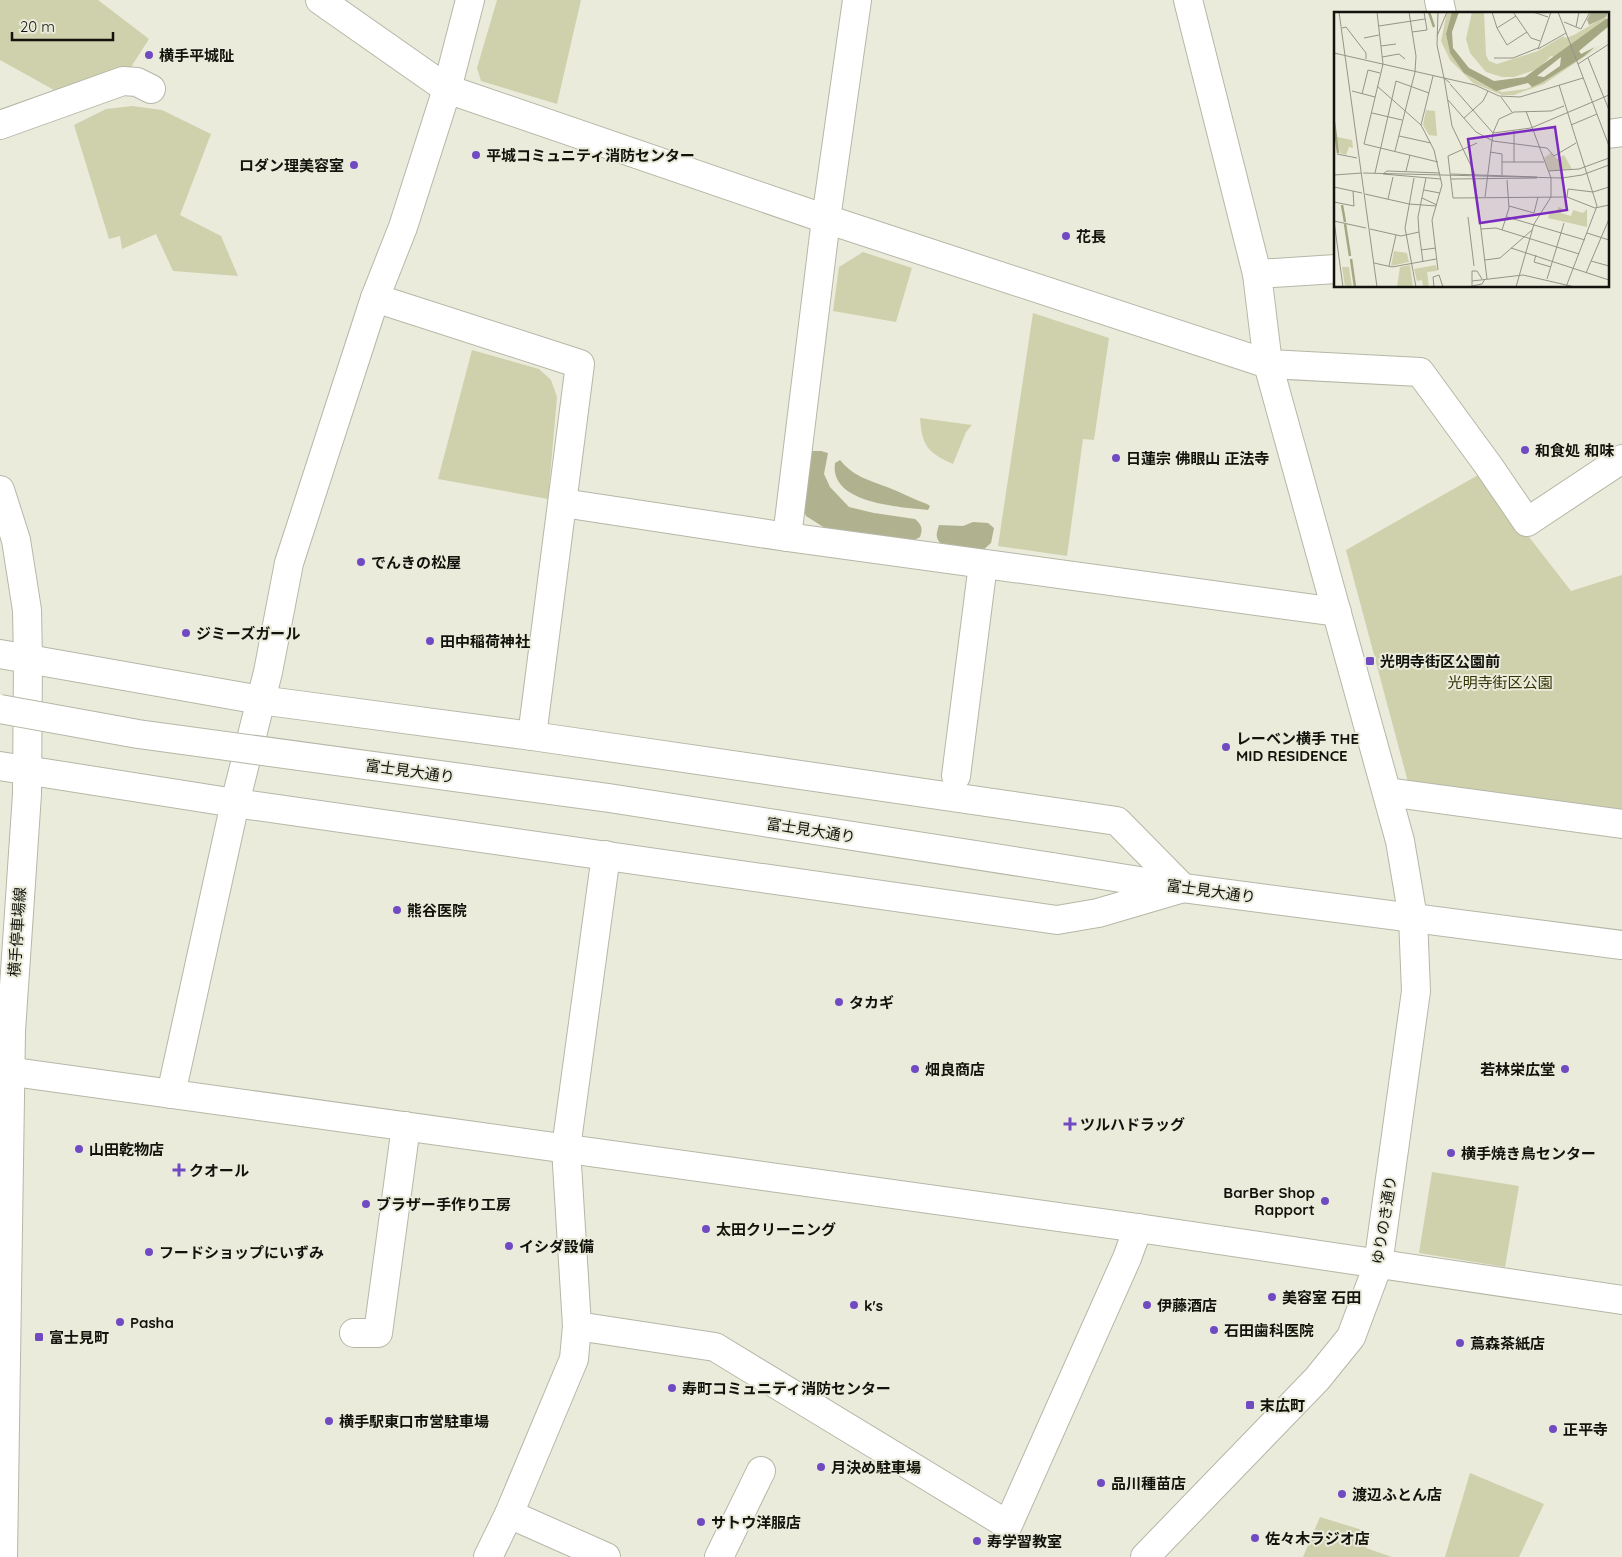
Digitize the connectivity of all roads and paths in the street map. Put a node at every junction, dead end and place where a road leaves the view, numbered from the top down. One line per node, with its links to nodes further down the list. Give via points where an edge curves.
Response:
1 (320, 0): 6 (street)
2 (470, 0): 6 (street)
3 (857, 0): 8 (street)
4 (1188, 0): 10 (street, ゆりのき通り)
5 (151, 89): 7 (street, via 137,82 123,81)
6 (447, 89): 8 (street); 11 (street, via 403,227)
7 (0, 125)
8 (826, 219): 12 (street); 16 (street)
9 (1334, 269): 10 (street)
10 (1257, 274): 12 (street, ゆりのき通り)
11 (375, 298): 15 (street, via 580,364); 21 (street, via 289,563)
12 (1268, 364): 13 (street, via 1420,372 1527,522); 18 (street, ゆりのき通り)
13 (1622, 458)
14 (0, 490): 20 (street, 横手停車場線, via 16,540 27,610)
15 (563, 503): 16 (street); 23 (street)
16 (788, 537): 17 (street)
17 (983, 564): 18 (street); 26 (street)
18 (1337, 612): 27 (street, ゆりのき通り)
19 (0, 654): 20 (street)
20 (28, 659): 21 (street); 25 (street, 横手停車場線)
21 (260, 700): 23 (street); 28 (street)
22 (0, 709): 31 (street, 富士見大通り, bridge, via 138,734 609,798)
23 (532, 736): 31 (street, via 1117,821)
24 (0, 766): 25 (street)
25 (27, 769): 28 (street); 34 (street, 横手停車場線, via 11,1030)
26 (956, 776)
27 (1387, 792): 29 (street); 32 (street, ゆりのき通り, via 1400,841)
28 (235, 803): 30 (street); 35 (street)
29 (1622, 824)
30 (606, 856): 31 (street, via 1057,920 1098,913); 37 (street)
31 (1183, 888): 32 (street, 富士見大通り)
32 (1413, 918): 33 (street, 富士見大通り); 39 (street, ゆりのき通り, via 1416,991)
33 (1622, 945)
34 (5, 1071): 35 (street); 45 (street, 横手停車場線)
35 (171, 1094): 36 (street)
36 (406, 1126): 37 (street); 42 (street, via 378,1333)
37 (566, 1148): 38 (street); 41 (street)
38 (1138, 1228): 39 (street); 41 (street, via 1008,1525 715,1347)
39 (1378, 1265): 40 (street); 49 (street, ゆりのき通り, via 1351,1337 1318,1379)
40 (1622, 1300)
41 (577, 1326): 44 (street, via 574,1359)
42 (354, 1333)
43 (761, 1471): 48 (street)
44 (509, 1514): 46 (street); 47 (street)
45 (3, 1557)
46 (488, 1557)
47 (606, 1557)
48 (719, 1557)
49 (1145, 1557)

